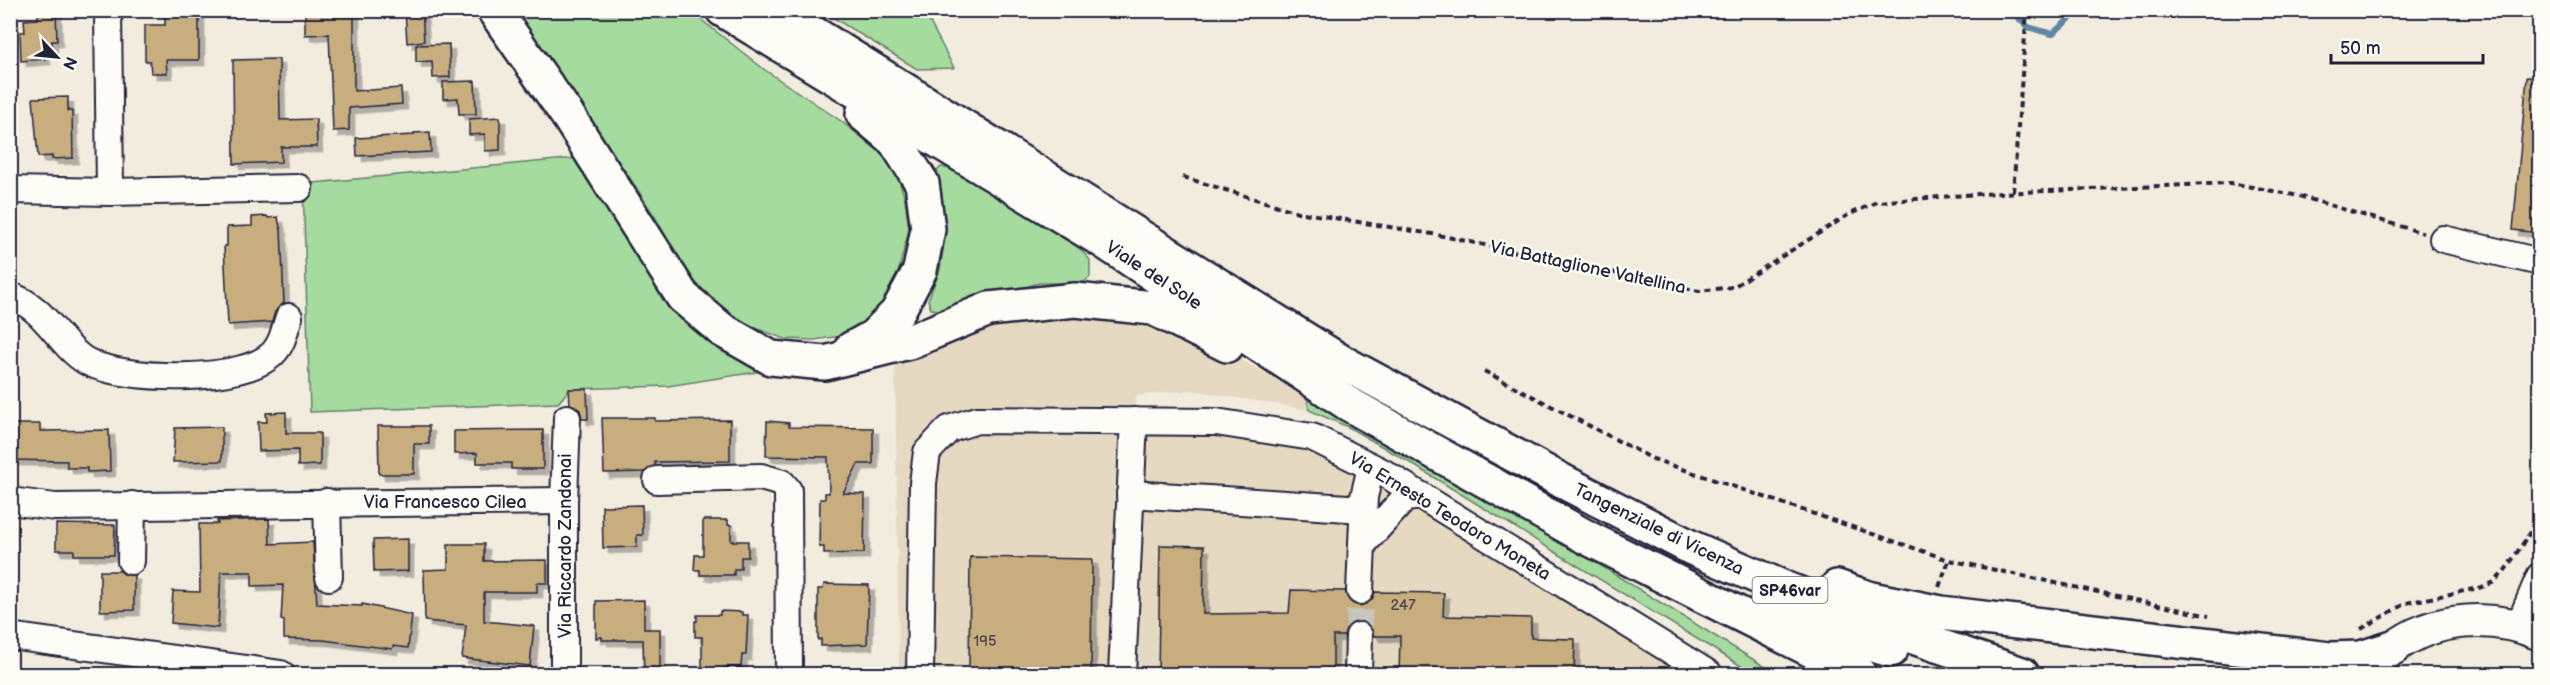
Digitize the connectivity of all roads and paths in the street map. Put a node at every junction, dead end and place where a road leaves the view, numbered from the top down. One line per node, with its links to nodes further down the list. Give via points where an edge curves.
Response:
1 (108, 10): 10 (street)
2 (494, 10): 16 (highway, via 568,116 683,297 722,330 771,358)
3 (723, 10): 6 (highway, Viale del Sole)
4 (776, 10): 23 (highway, Viale del Sole, via 1340,361)
5 (2027, 10): 11 (path)
6 (791, 52): 16 (highway, via 895,141 922,183 928,229 920,270 897,313 873,337); 18 (highway, Viale del Sole, via 1103,241)
7 (1184, 177): 11 (path, Via Battaglione Valtellina, via 1298,212 1438,235 1699,291 1733,287 1848,215 1877,202)
8 (299, 188): 10 (street)
9 (10, 190): 10 (street)
10 (110, 192)
11 (2013, 192): 12 (path, Via Battaglione Valtellina, via 2231,183 2299,196)
12 (2444, 239): 13 (street)
13 (2540, 262)
14 (10, 296): 15 (street, via 35,309 84,360 101,368 175,377 236,372 262,362 275,351)
15 (289, 317)
16 (825, 363): 18 (highway, via 909,342 989,309 1075,300 1153,308)
17 (1484, 371): 34 (path, via 1653,459)
18 (1347, 403): 32 (highway, Viale del Sole)
19 (567, 418): 27 (street, Via Riccardo Zandonai)
20 (1134, 421): 21 (street, Via Ernesto Teodoro Moneta, via 1216,422 1312,437); 24 (street); 50 (street, Via Ernesto Teodoro Moneta, via 977,420 949,429 927,452 922,483)
21 (1371, 466): 25 (street, Via Ernesto Teodoro Moneta); 30 (street)
22 (657, 480): 49 (street, via 761,477 782,483 788,490)
23 (1566, 483): 45 (highway, via 1871,599 1941,613 2330,659 2361,658); 55 (highway, Tangenziale di Vicenza / SP46var, via 1692,548 1784,588)
24 (1130, 494): 30 (street); 51 (street)
25 (1422, 496): 33 (street, via 1405,498); 53 (street, Via Ernesto Teodoro Moneta)
26 (10, 501): 29 (street, Via Francesco Cilea, via 55,507)
27 (564, 501): 28 (street, Via Francesco Cilea); 48 (street, Via Riccardo Zandonai)
28 (327, 502): 29 (street, Via Francesco Cilea); 37 (street)
29 (132, 506): 35 (street)
30 (1363, 509): 33 (street)
31 (2540, 518): 41 (path, via 2494,582 2406,603)
32 (1586, 537): 46 (highway); 54 (highway, Tangenziale di Vicenza / SP46var, via 1844,637)
33 (1362, 546): 39 (street)
34 (1948, 560): 38 (path); 40 (path)
35 (131, 561)
36 (2540, 576): 42 (street)
37 (329, 577)
38 (1938, 589)
39 (1360, 591)
40 (2219, 618)
41 (2359, 630)
42 (2529, 630): 45 (main road, via 2486,621 2454,623 2422,632)
43 (10, 636): 47 (street)
44 (1359, 636): 52 (street)
45 (2393, 648): 56 (main road)
46 (1856, 674)
47 (281, 675)
48 (564, 675)
49 (789, 675)
50 (920, 675)
51 (1122, 675)
52 (1358, 675)
53 (1709, 675)
54 (1973, 675)
55 (2022, 675)
56 (2365, 675)

